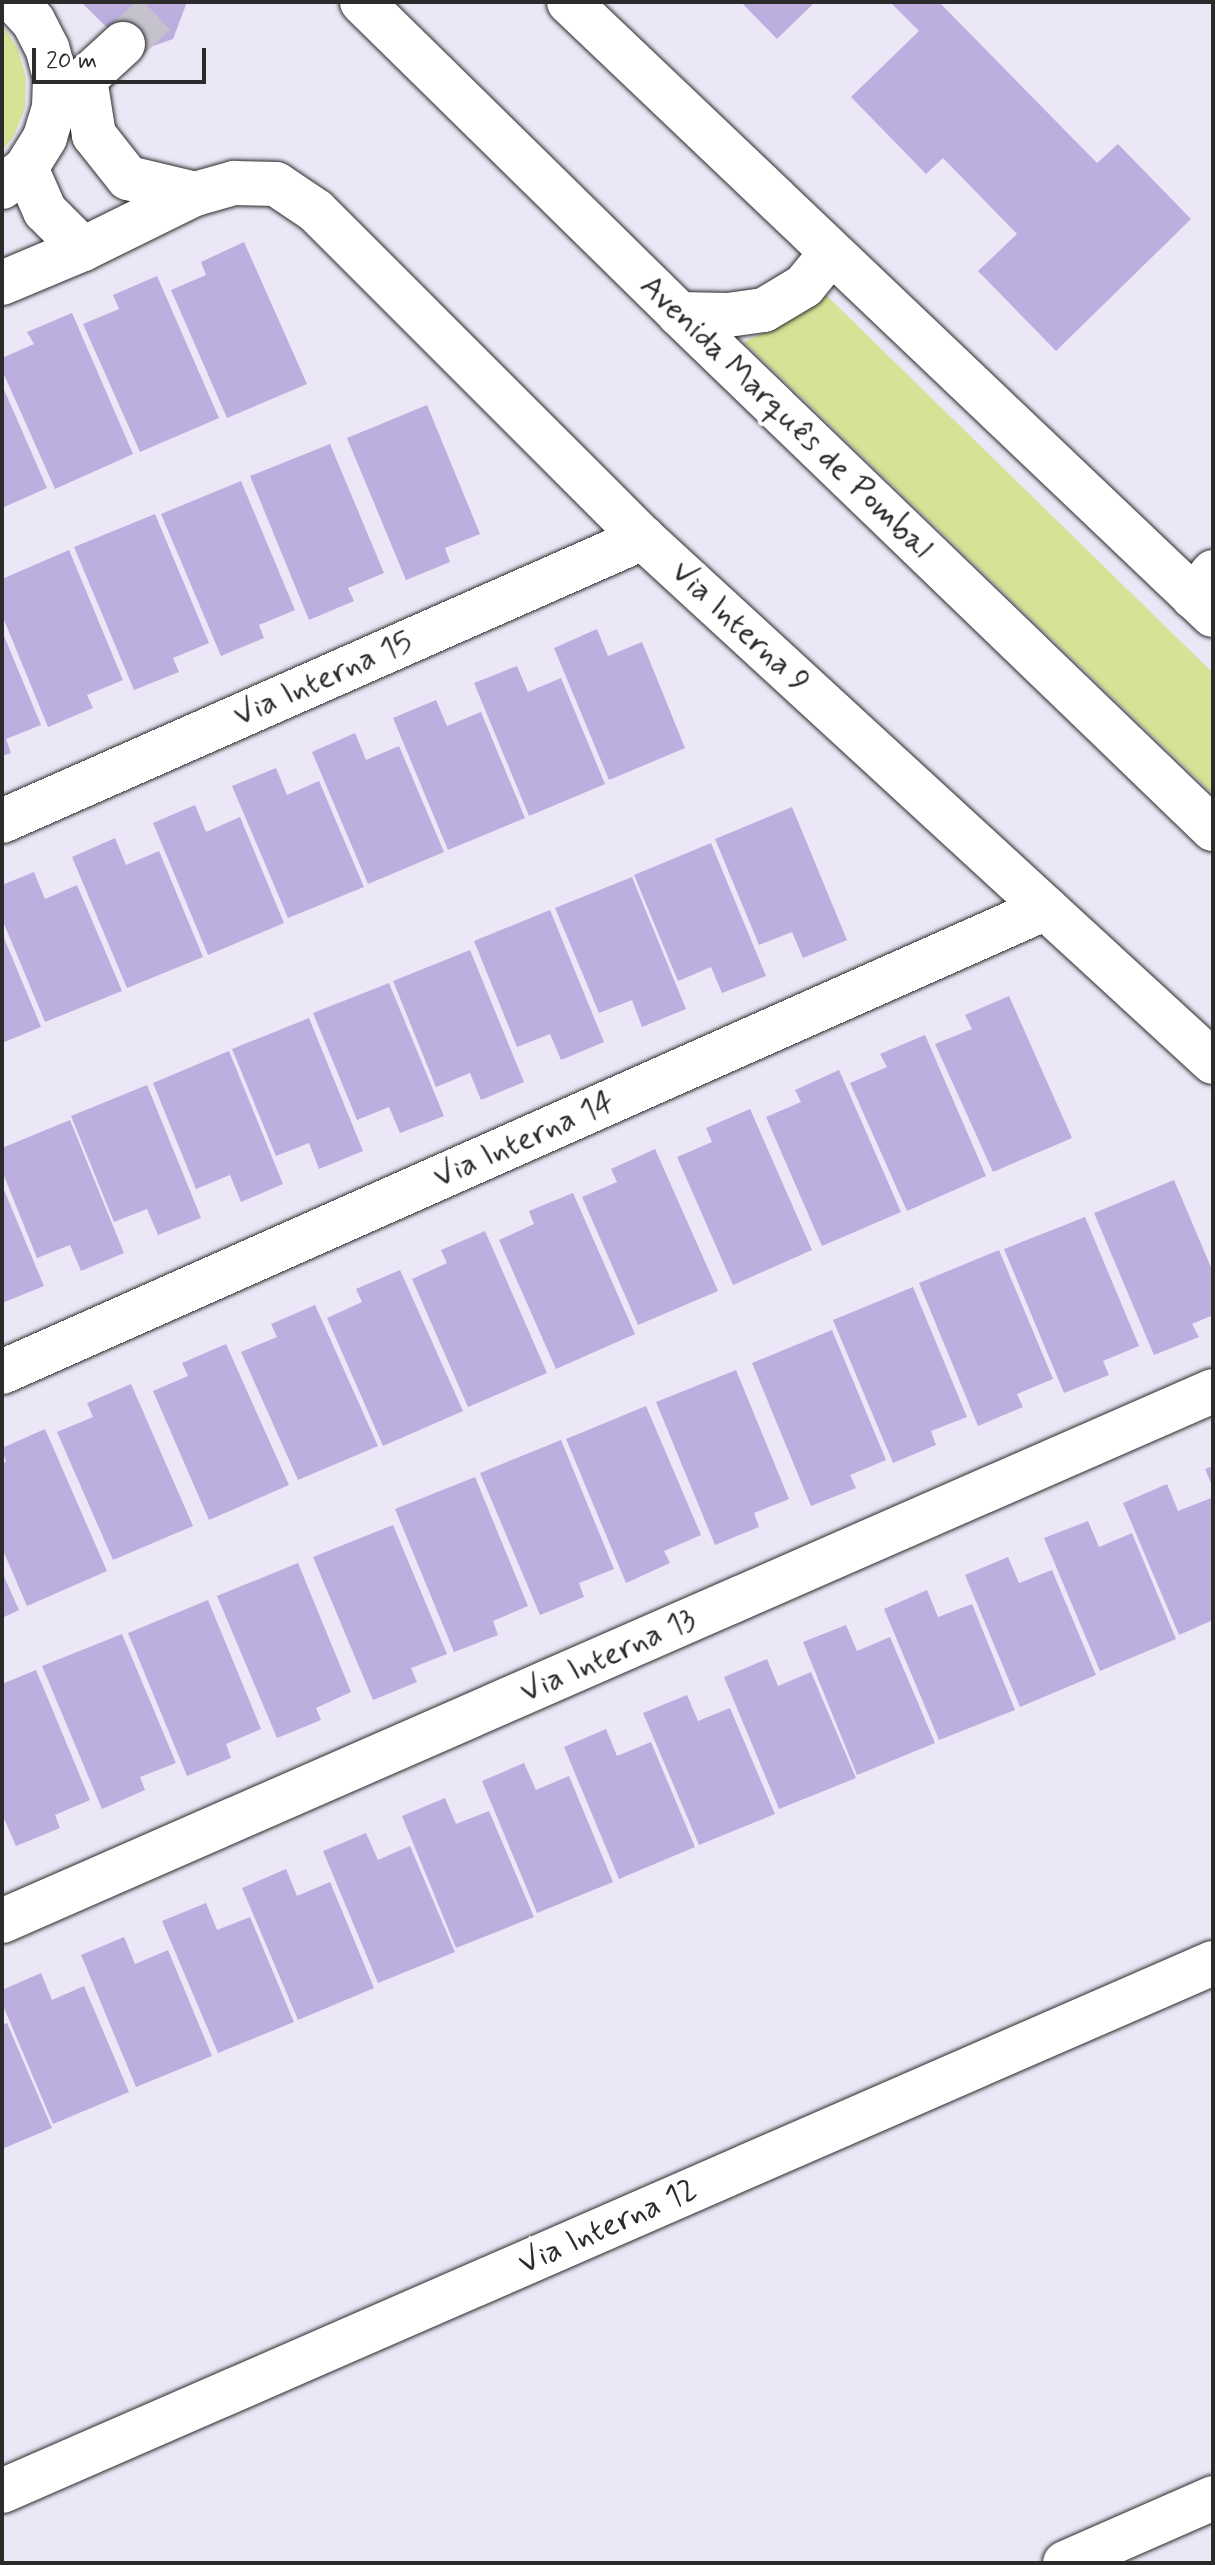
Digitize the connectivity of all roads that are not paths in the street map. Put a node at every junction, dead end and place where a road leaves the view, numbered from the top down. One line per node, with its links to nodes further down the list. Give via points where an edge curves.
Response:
1 (15, 2): 6 (street, via 47,48 55,77)
2 (362, 2): 12 (street, Avenida Marquês de Pombal)
3 (569, 2): 10 (street)
4 (123, 44): 5 (street)
5 (85, 79): 6 (street); 8 (street, via 94,135 128,178)
6 (54, 107): 7 (street, via 45,137)
7 (14, 177): 9 (street)
8 (195, 194): 9 (street); 13 (street, Via Interna 9, via 234,183 276,184 316,211)
9 (83, 249): 11 (street)
10 (831, 253): 12 (street, via 804,286 764,310); 14 (street)
11 (2, 283)
12 (679, 314): 16 (street, Avenida Marquês de Pombal)
13 (643, 538): 15 (street, Via Interna 15); 17 (street, Via Interna 9)
14 (1206, 595)
15 (2, 821)
16 (1213, 829)
17 (1046, 908): 18 (street, Via Interna 9); 19 (street, Via Interna 14)
18 (1213, 1062)
19 (2, 1372)
20 (1213, 1391): 21 (street, Via Interna 13)
21 (2, 1921)
22 (1213, 1963): 23 (street, Via Interna 12)
23 (2, 2491)
24 (1213, 2498): 25 (street)
25 (1065, 2563)

